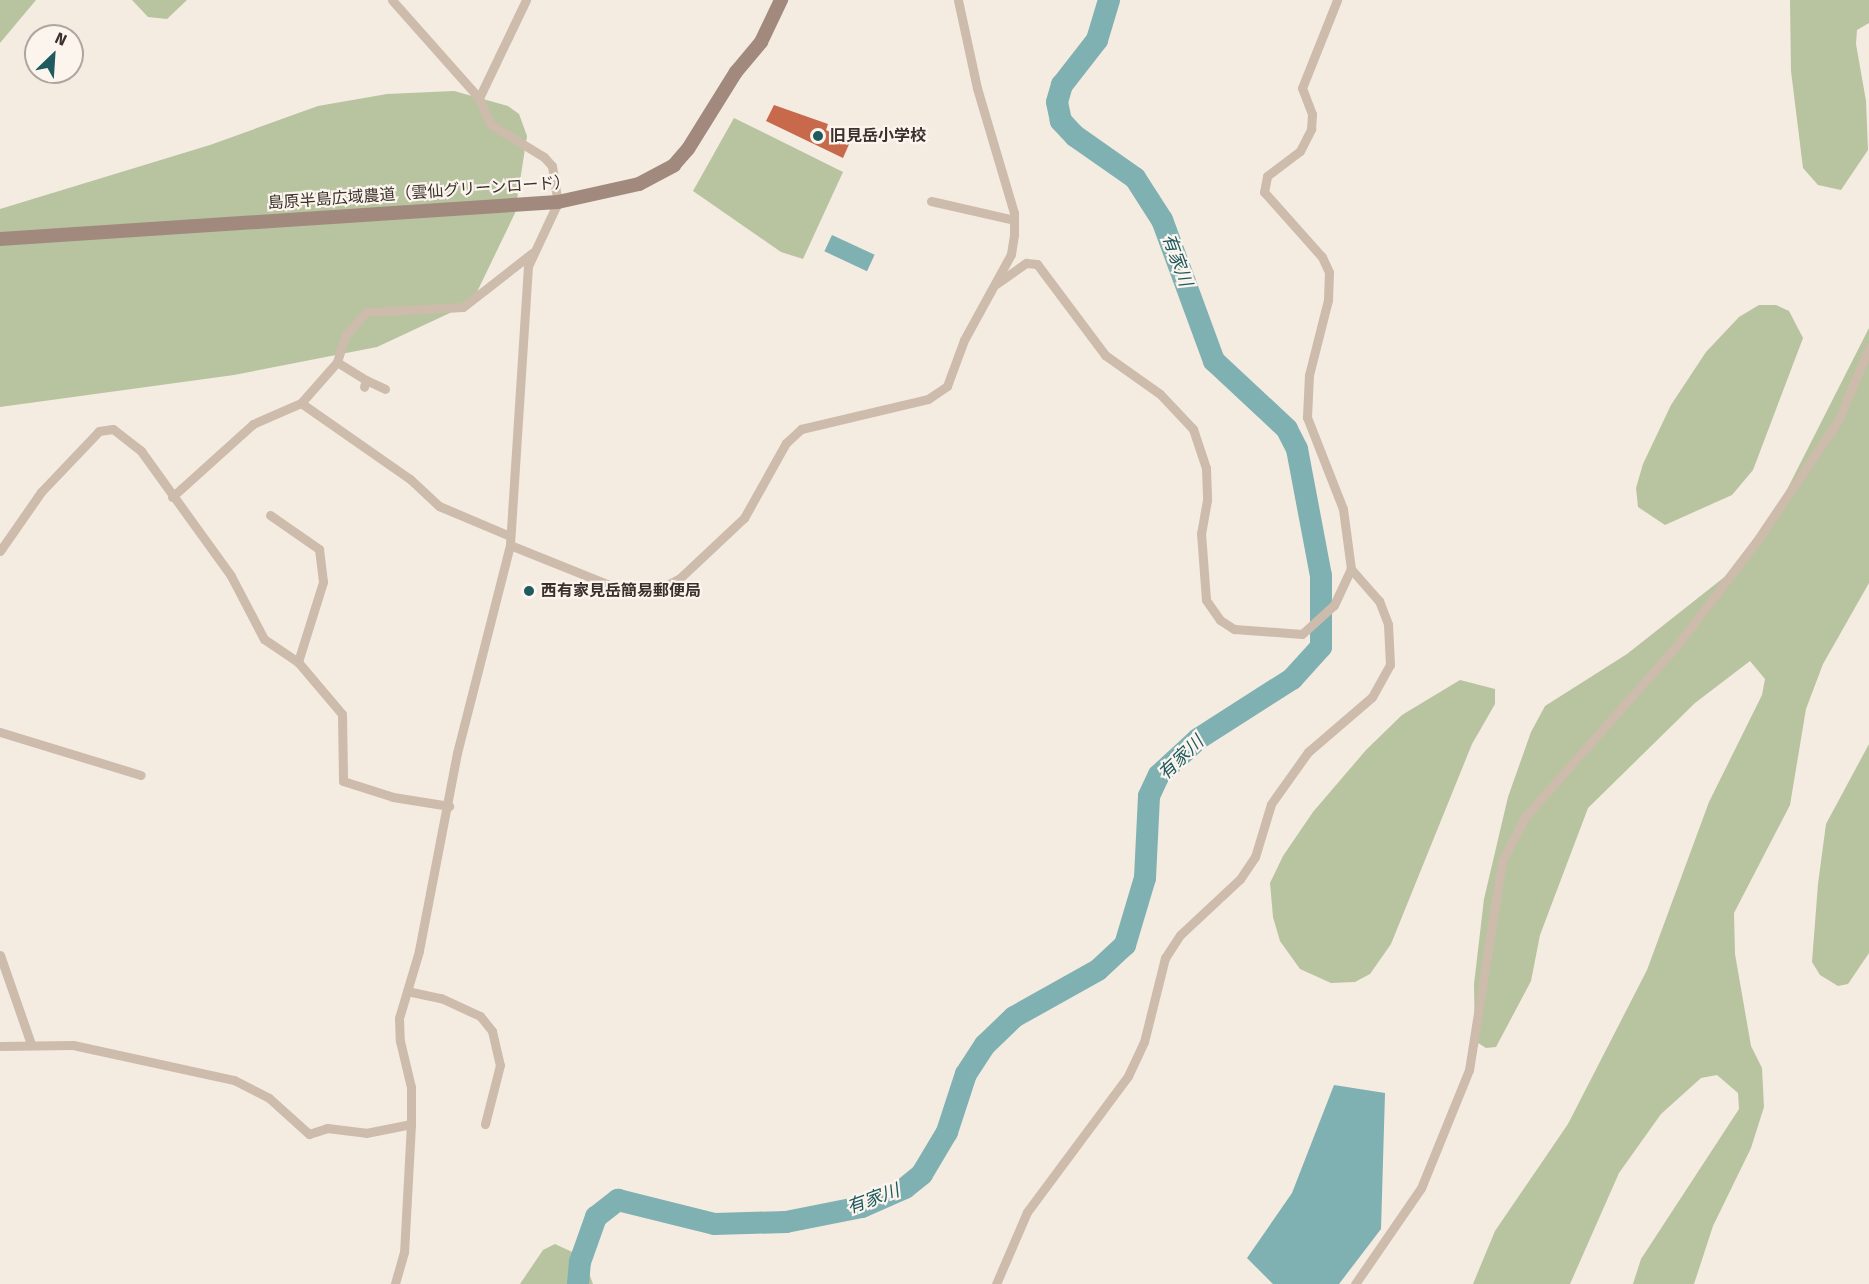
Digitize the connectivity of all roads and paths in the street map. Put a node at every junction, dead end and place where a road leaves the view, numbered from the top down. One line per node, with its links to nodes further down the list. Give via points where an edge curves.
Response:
1 (392, 0): 6 (street)
2 (526, 0): 6 (street)
3 (781, 0): 8 (street, 島原半島広域農道（雲仙グリーンロード）, via 761,42 674,165 639,184)
4 (958, 0): 9 (street, via 977,88)
5 (1337, 0): 21 (street, via 1302,88 1312,114 1311,129 1300,151 1267,176 1264,192 1322,257 1329,272 1328,300 1309,375 1307,417 1343,509)
6 (479, 98): 8 (street, via 490,124 552,166)
7 (931, 201): 9 (street)
8 (558, 202): 10 (street, 島原半島広域農道（雲仙グリーンロード）); 11 (street)
9 (1014, 220): 12 (street, via 1011,254)
10 (0, 239)
11 (532, 253): 14 (street, via 463,306 366,312 345,336); 19 (street)
12 (996, 284): 19 (street, via 939,394 801,429 786,443 744,518 666,586 644,593 622,590); 21 (street, via 1026,263 1037,264 1105,355 1160,394 1193,429 1206,468 1208,500 1201,533 1206,600 1212,612 1234,629 1292,635 1327,613)
13 (1869, 348): 34 (street, via 1838,421 1777,513 1678,644 1526,817 1502,861 1474,1048 1458,1101 1421,1188)
14 (337, 362): 15 (street, via 365,383); 16 (street)
15 (385, 389)
16 (301, 403): 17 (street, via 254,424); 19 (street, via 410,479 439,506)
17 (172, 497): 20 (street, via 141,451 106,429 41,492); 22 (street, via 231,576 264,639)
18 (270, 515): 22 (street, via 319,549 323,582)
19 (510, 541): 25 (street, via 457,753)
20 (0, 552)
21 (1351, 569): 33 (street, via 1379,601 1388,624 1390,666 1372,697 1308,752 1271,804 1256,857 1240,879 1180,935 1165,958 1144,1041 1128,1076 1027,1212)
22 (298, 662): 25 (street, via 345,723 340,771 343,781 393,797)
23 (0, 732): 24 (street)
24 (141, 775)
25 (449, 806): 27 (street)
26 (0, 956): 28 (street)
27 (406, 991): 30 (street, via 399,1041 411,1087); 31 (street, via 441,998 480,1016 492,1030 500,1065)
28 (31, 1044): 29 (street); 30 (street, via 132,1055 234,1080 269,1098 309,1134 327,1128 366,1132)
29 (0, 1046)
30 (411, 1124): 32 (street, via 404,1252)
31 (485, 1124)
32 (395, 1284)
33 (996, 1284)
34 (1355, 1284)

